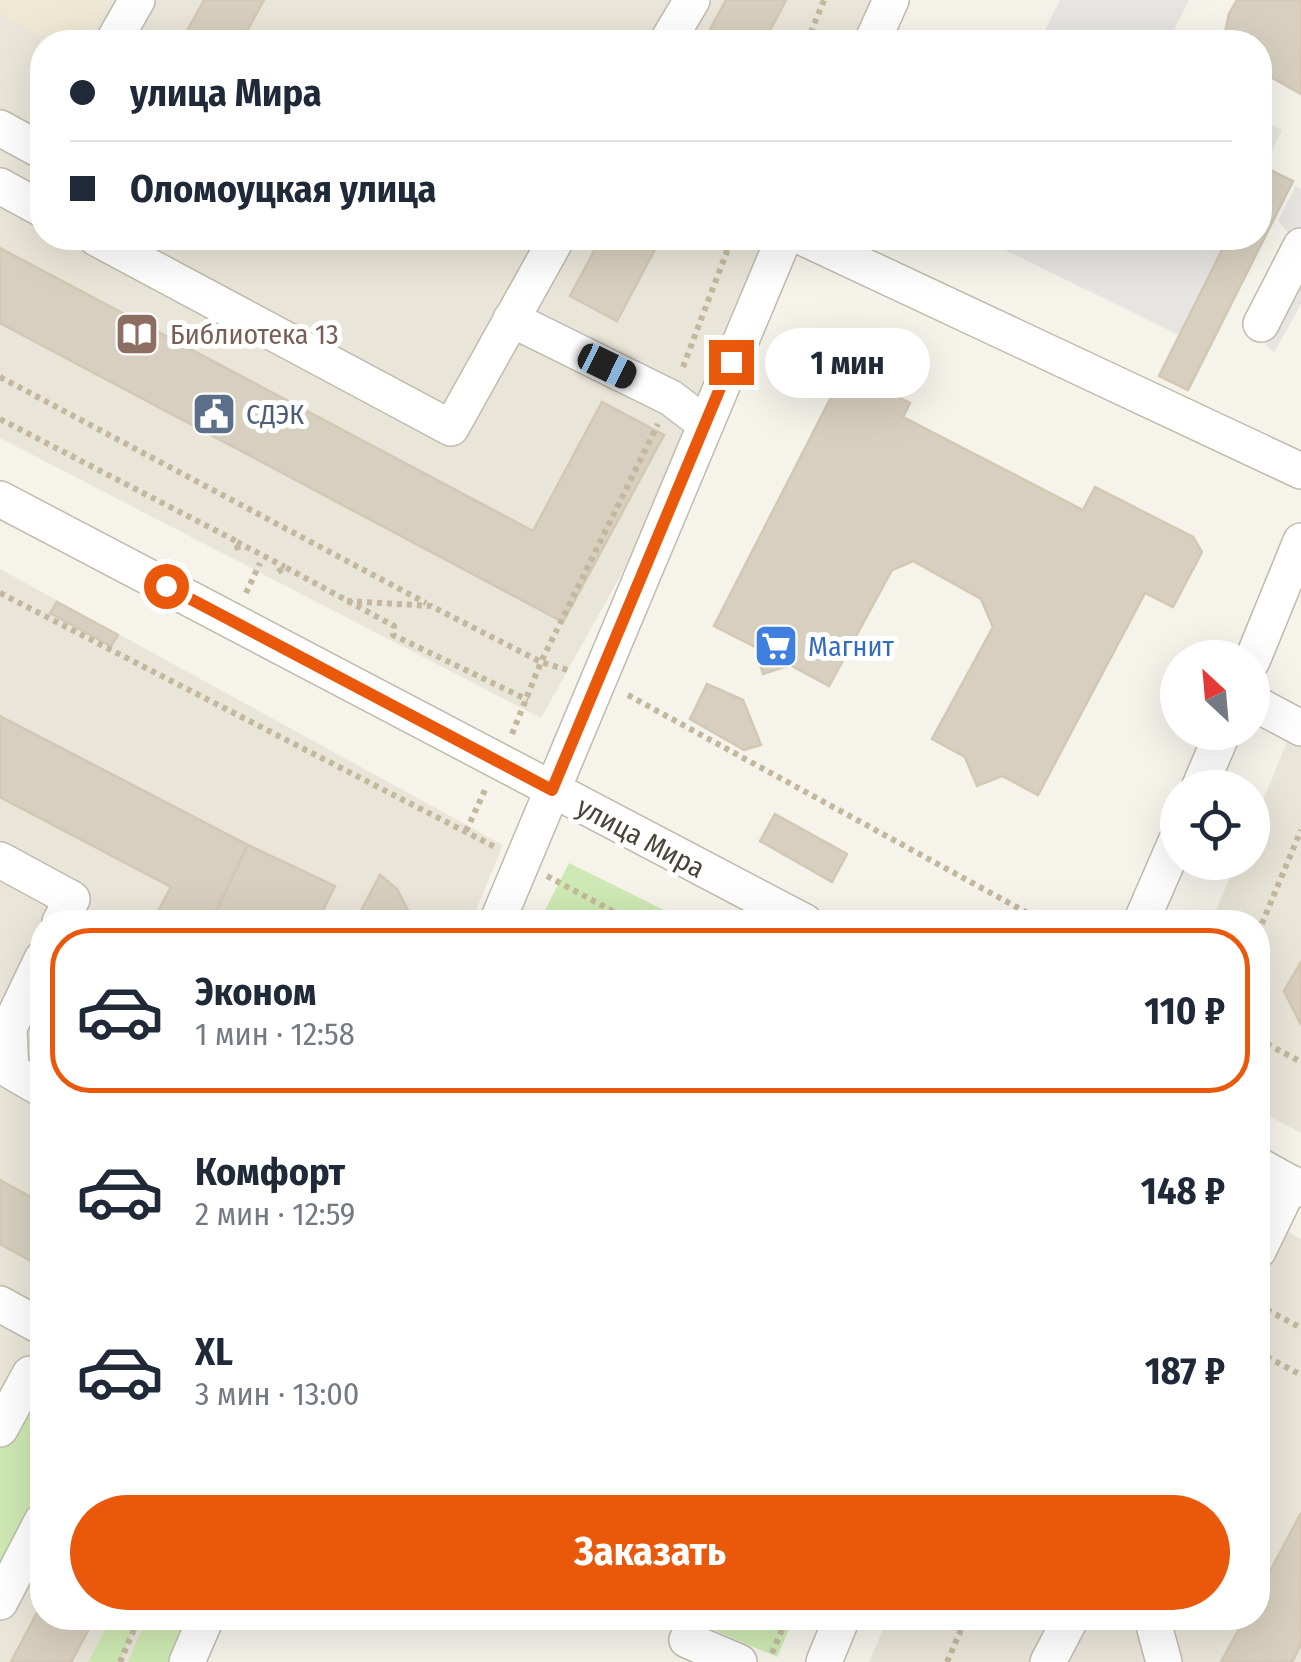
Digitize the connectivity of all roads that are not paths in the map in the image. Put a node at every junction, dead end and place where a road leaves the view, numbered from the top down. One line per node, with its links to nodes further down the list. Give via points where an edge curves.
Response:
1 (138, 0): 4 (street)
2 (692, 0): 5 (street)
3 (892, 0): 6 (street)
4 (120, 30)
5 (675, 30)
6 (878, 30)
7 (0, 128): 8 (street)
8 (30, 144)
9 (0, 186): 10 (street)
10 (30, 202)
11 (1301, 246): 17 (street)
12 (118, 250): 16 (street, via 451,428)
13 (550, 250): 16 (street)
14 (779, 250): 18 (street)
15 (829, 250): 19 (street)
16 (511, 320): 18 (street, via 671,398)
17 (1261, 324)
18 (705, 424): 25 (street)
19 (1301, 472)
20 (0, 499): 25 (street, улица Мира)
21 (1301, 541): 22 (street)
22 (1261, 640)
23 (1270, 712): 24 (street)
24 (1301, 728)
25 (552, 790): 29 (street); 30 (street, улица Мира)
26 (0, 860): 28 (street, via 72,899)
27 (1160, 877): 31 (street)
28 (66, 910)
29 (502, 910)
30 (783, 910)
31 (1145, 910)
32 (30, 983): 33 (street, via 8,1028 11,1071)
33 (30, 1083)
34 (1270, 1171): 35 (street)
35 (1296, 1186): 36 (street)
36 (1270, 1230)
37 (0, 1304): 38 (street)
38 (30, 1320)
39 (30, 1374): 40 (street)
40 (0, 1429)
41 (30, 1544): 42 (street)
42 (0, 1602)
43 (201, 1630): 48 (street)
44 (837, 1630): 50 (street)
45 (1064, 1630): 51 (street)
46 (1155, 1630): 52 (street)
47 (687, 1640): 49 (street)
48 (187, 1662)
49 (738, 1662)
50 (824, 1662)
51 (1048, 1662)
52 (1164, 1662)

